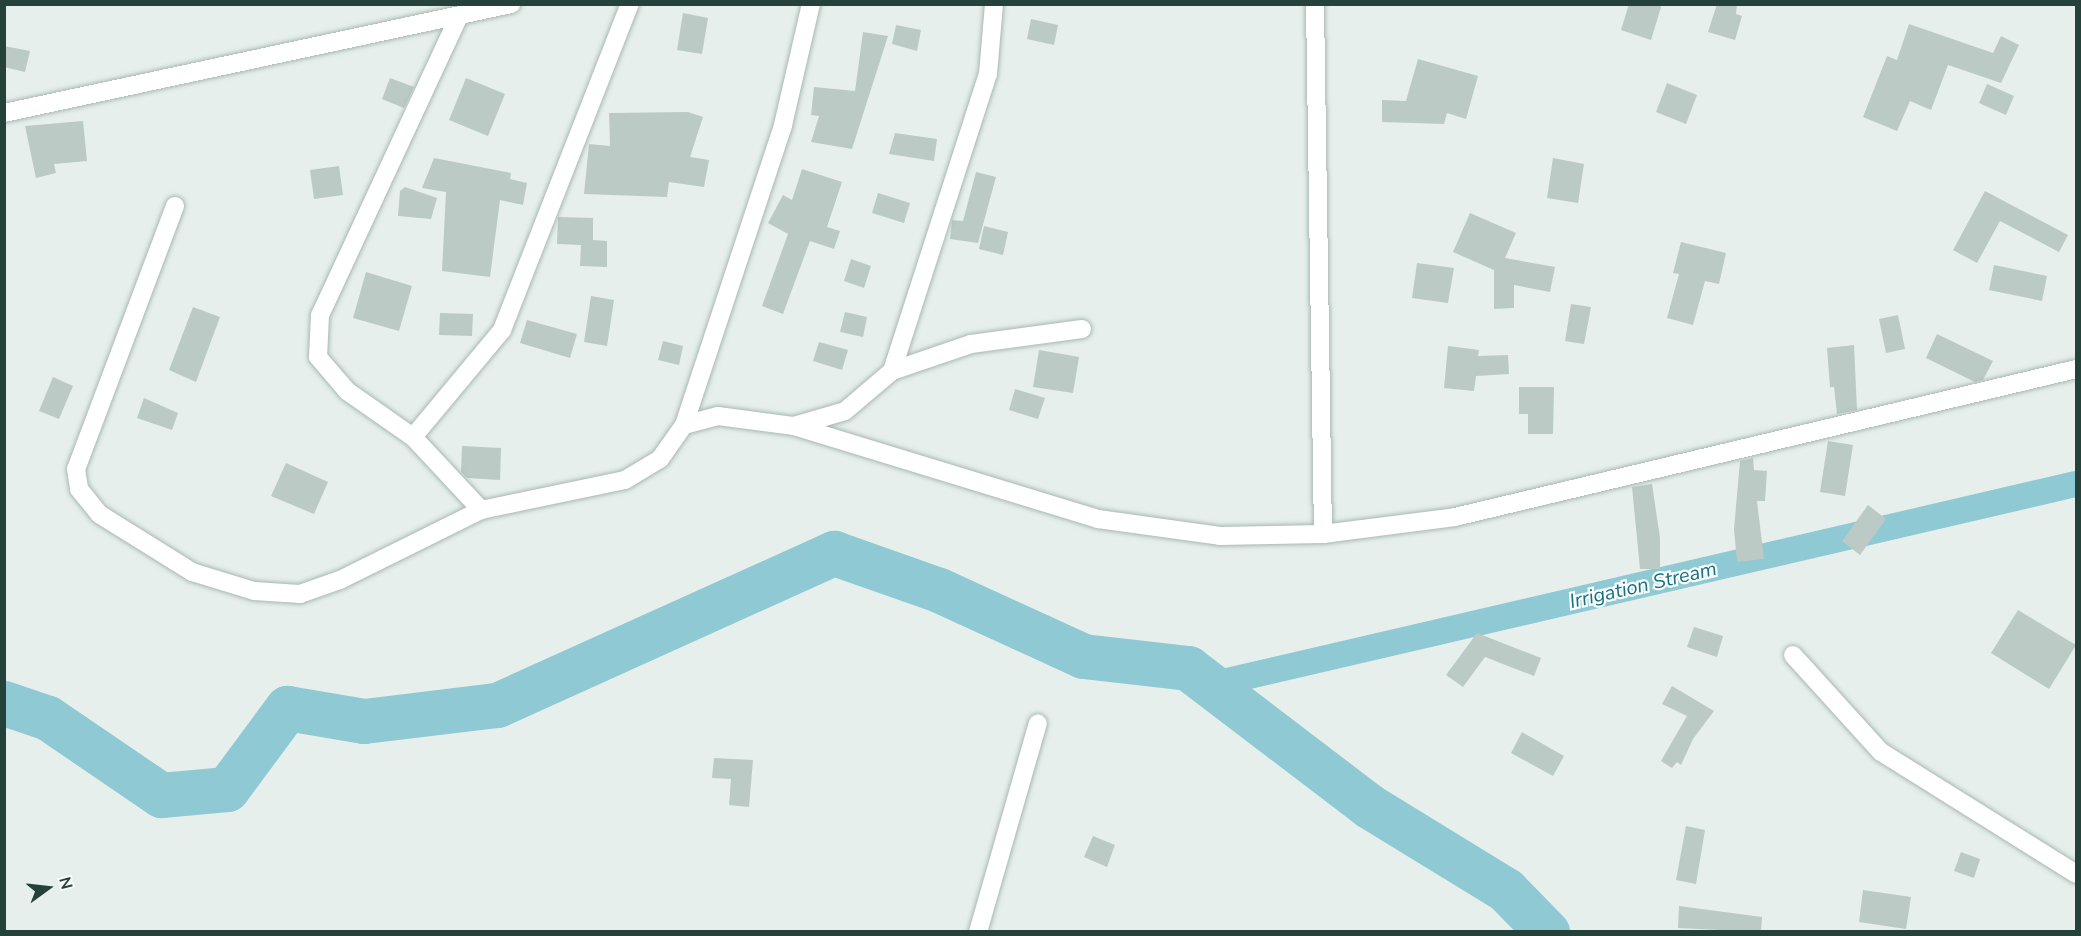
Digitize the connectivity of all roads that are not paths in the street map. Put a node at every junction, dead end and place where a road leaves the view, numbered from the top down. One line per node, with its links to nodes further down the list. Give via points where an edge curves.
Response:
1 (511, 4): 6 (street)
2 (630, 4): 14 (street, via 502,330)
3 (811, 4): 12 (street, via 783,125)
4 (994, 4): 11 (street, via 988,74)
5 (1315, 4): 16 (street)
6 (459, 16): 7 (street); 14 (street, via 320,315 318,357 347,391)
7 (4, 113)
8 (175, 206): 15 (street, via 76,469 79,489 99,514 192,572 254,591 300,594 340,580)
9 (1082, 329): 11 (street, via 971,344)
10 (2076, 369): 16 (street, via 1455,517)
11 (892, 371): 13 (street, via 844,411)
12 (684, 425): 13 (street, via 718,416); 15 (street, via 660,459 625,480)
13 (794, 426): 16 (street, via 1098,519 1220,536)
14 (413, 436): 15 (street)
15 (481, 510)
16 (1323, 534)
17 (1793, 655): 19 (street, via 1881,752)
18 (1038, 723): 20 (street)
19 (2076, 874)
20 (978, 932)

